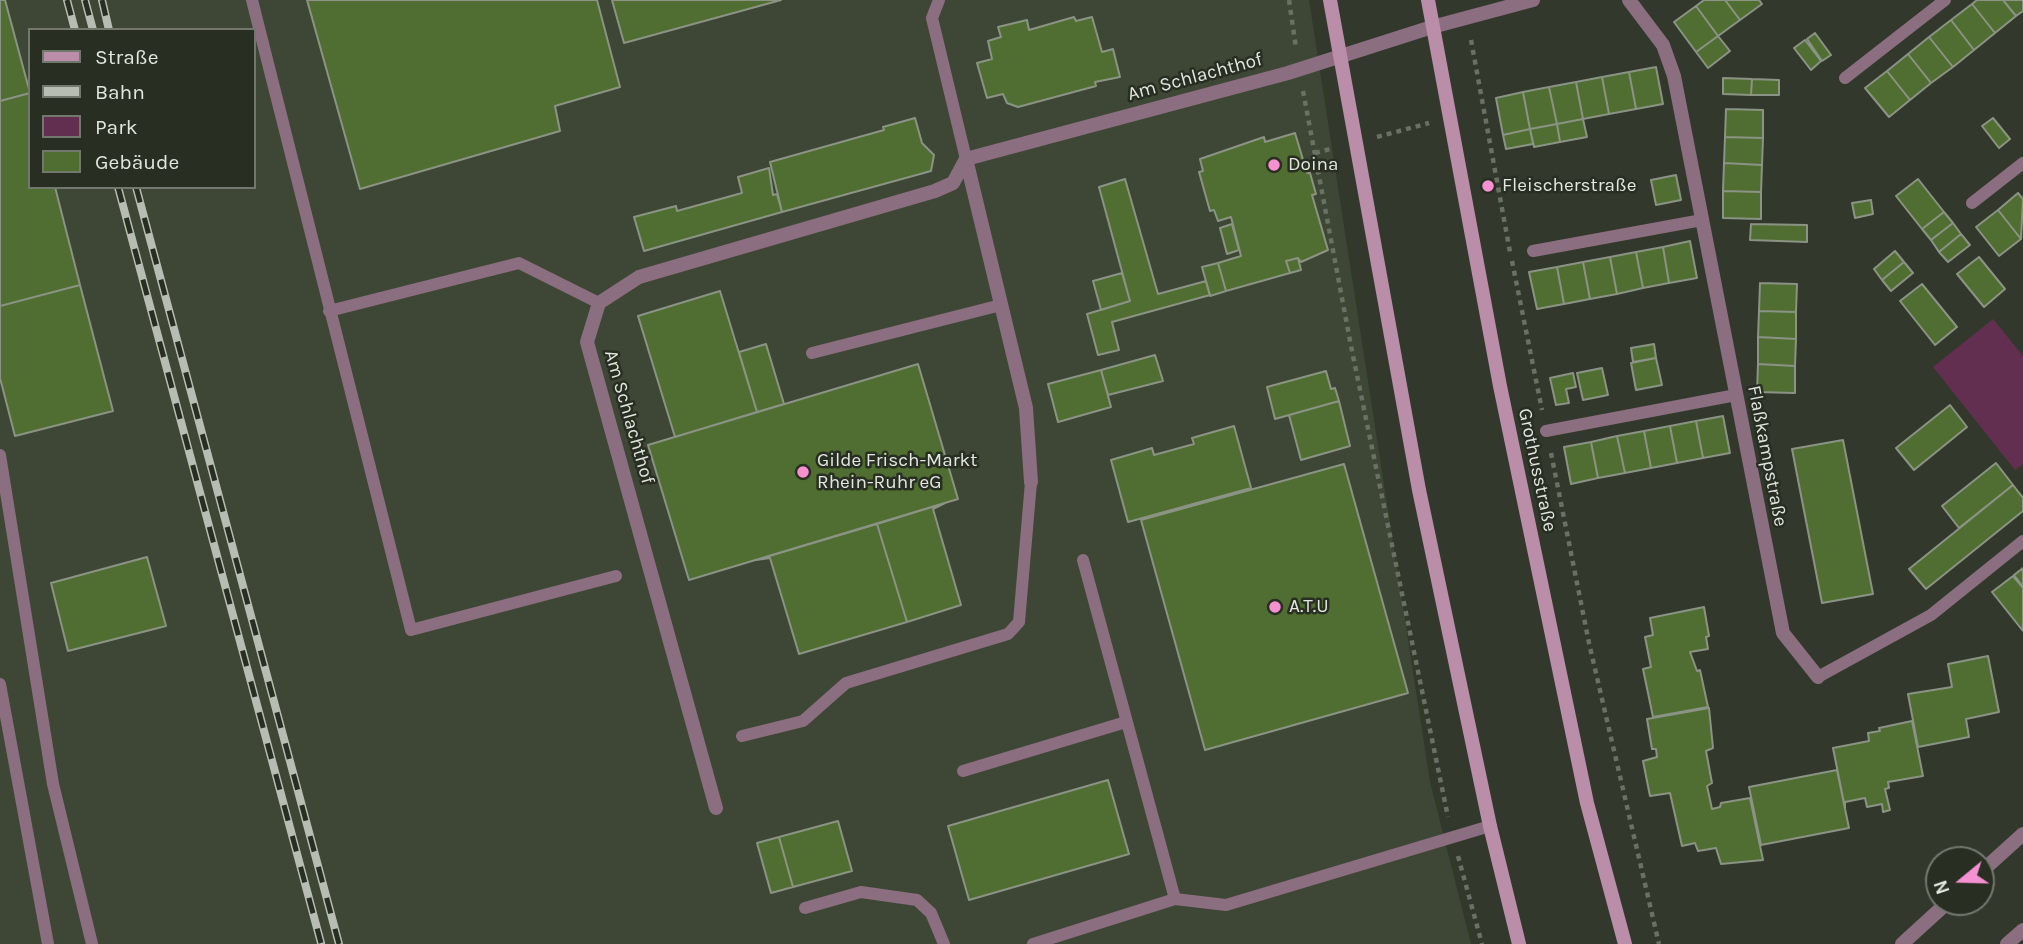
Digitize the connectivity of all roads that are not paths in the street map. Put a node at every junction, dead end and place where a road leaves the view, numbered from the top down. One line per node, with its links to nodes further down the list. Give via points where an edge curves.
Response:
1 (252, 0): 18 (lane)
2 (939, 0): 11 (lane, via 932,18)
3 (1330, 0): 9 (main road)
4 (1428, 0): 8 (main road, Grothusstraße)
5 (1533, 0): 8 (street)
6 (1629, 0): 14 (street, Flaßkampstraße, via 1663,45 1674,76)
7 (1945, 0): 10 (lane)
8 (1433, 27): 9 (street, Am Schlachthof); 45 (main road, Grothusstraße, via 1505,413 1587,803)
9 (1339, 59): 11 (street, Am Schlachthof); 33 (main road, via 1419,490)
10 (1845, 78)
11 (966, 159): 16 (street, via 953,183 935,191 639,277); 17 (street)
12 (2023, 163): 13 (lane)
13 (1972, 203)
14 (1702, 220): 15 (lane); 20 (street, Flaßkampstraße)
15 (1533, 251)
16 (599, 303): 18 (lane, via 519,263); 32 (street, Am Schlachthof, via 587,342)
17 (1001, 305): 19 (lane); 23 (street, via 1026,408)
18 (330, 311): 26 (lane, via 411,630)
19 (812, 353)
20 (1736, 395): 21 (lane); 27 (street, Flaßkampstraße, via 1783,633)
21 (1546, 431)
22 (0, 455): 41 (lane, via 53,784)
23 (1031, 482): 30 (lane, via 1019,622 1009,634 846,683 803,721)
24 (2023, 541): 27 (lane, Flaßkampstraße, via 1931,615)
25 (1083, 560): 29 (lane)
26 (616, 576)
27 (1818, 677)
28 (0, 684): 40 (lane)
29 (1126, 722): 31 (lane); 36 (lane)
30 (742, 736)
31 (963, 771)
32 (716, 808)
33 (1490, 826): 36 (lane, via 1226,905); 44 (main road)
34 (2023, 834): 35 (street)
35 (1995, 859)
36 (1175, 899): 43 (lane)
37 (805, 908): 42 (lane, via 861,892 917,900 931,914)
38 (1933, 916): 46 (street)
39 (2023, 930): 47 (street)
40 (48, 944)
41 (92, 944)
42 (944, 944)
43 (1033, 944)
44 (1519, 944)
45 (1625, 944)
46 (1902, 944)
47 (2007, 944)

